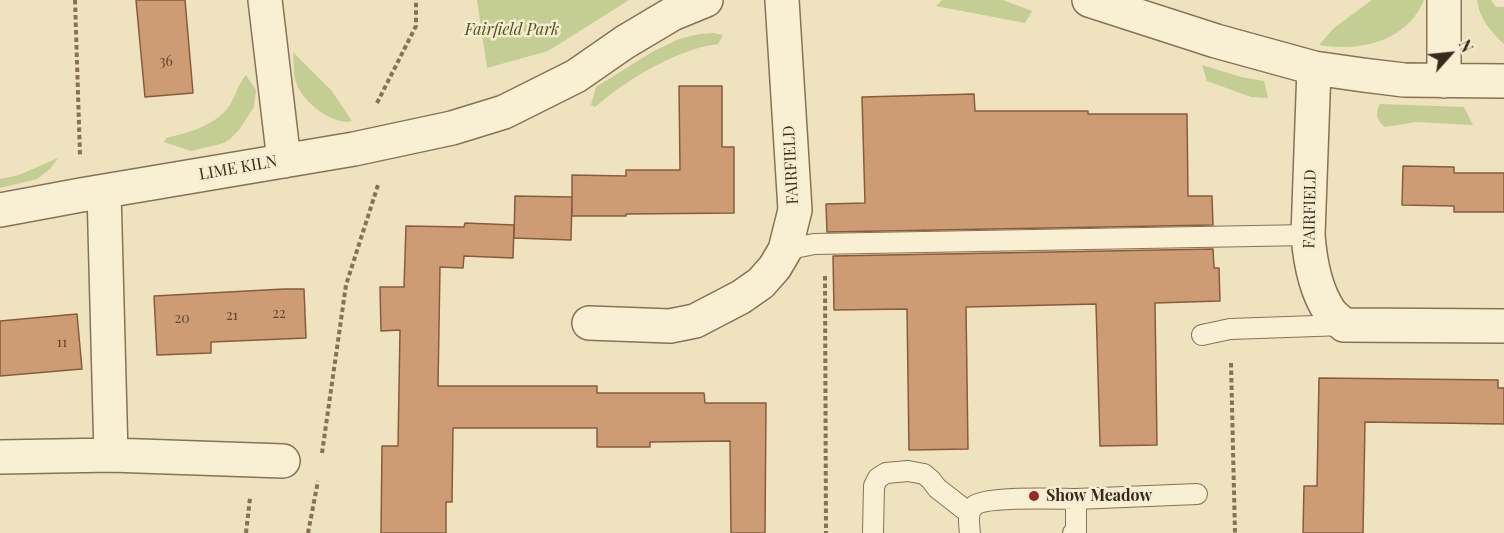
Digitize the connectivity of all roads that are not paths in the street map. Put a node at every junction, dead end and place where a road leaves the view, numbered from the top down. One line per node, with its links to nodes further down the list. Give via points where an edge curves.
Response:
1 (266, 0): 9 (street, LIME KILN)
2 (706, 0): 9 (street, via 672,14 576,76 504,112 452,128)
3 (782, 0): 13 (street, FAIRFIELD)
4 (1089, 0): 6 (street)
5 (1444, 0): 7 (street)
6 (1314, 68): 7 (street); 12 (street, FAIRFIELD)
7 (1444, 81): 8 (street)
8 (1504, 81)
9 (284, 161): 10 (street, LIME KILN)
10 (93, 193): 11 (street, LIME KILN); 18 (street)
11 (0, 210)
12 (1308, 235): 13 (lane); 15 (street, FAIRFIELD, via 1310,256 1324,301)
13 (799, 247): 14 (street, FAIRFIELD, via 761,283 695,321 670,326)
14 (589, 323)
15 (1344, 325): 16 (street); 17 (lane, via 1230,329)
16 (1504, 327)
17 (1202, 335)
18 (111, 455): 19 (street); 20 (street)
19 (0, 457)
20 (283, 461)
21 (1197, 494): 22 (lane)
22 (1076, 499): 23 (lane, via 981,502 973,507); 25 (lane)
23 (969, 523): 24 (lane, via 924,474 886,472 874,486)
24 (873, 533)
25 (1075, 533)

